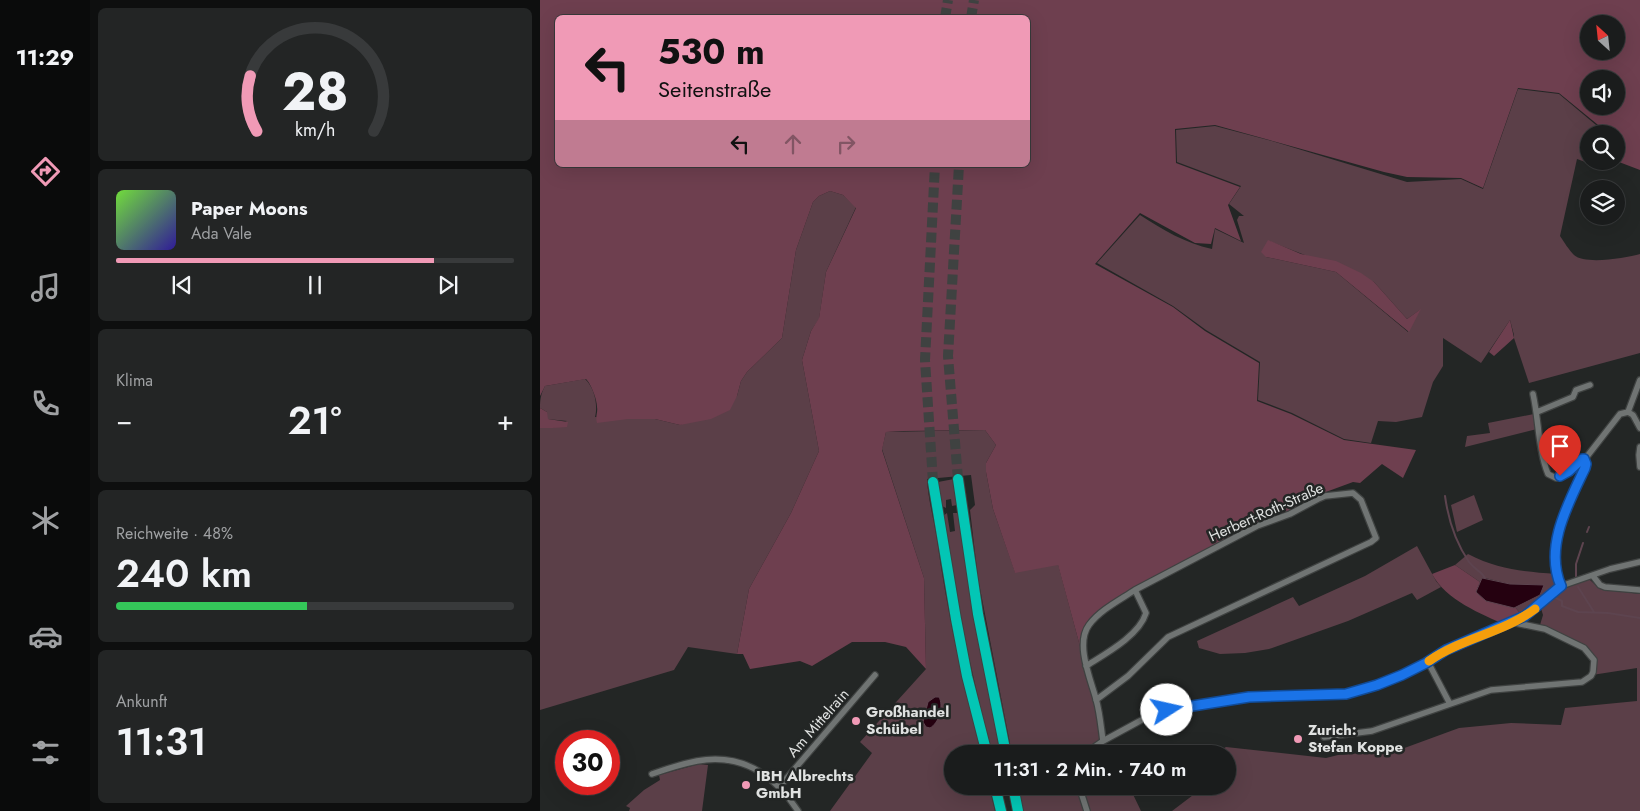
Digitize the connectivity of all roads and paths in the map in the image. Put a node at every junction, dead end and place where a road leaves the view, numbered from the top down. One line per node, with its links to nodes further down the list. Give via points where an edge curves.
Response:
1 (1640, 380): 5 (street)
2 (1590, 385): 4 (street, via 1576,390 1572,397)
3 (1533, 394): 4 (street)
4 (1537, 412): 8 (street, via 1542,455 1548,474 1556,478)
5 (1628, 412): 6 (street); 8 (street, via 1620,414 1612,422)
6 (1640, 428)
7 (1640, 447): 9 (street)
8 (1584, 459): 14 (street, via 1585,468 1556,541 1556,574)
9 (1640, 467)
10 (958, 479): 26 (highway, via 978,614)
11 (933, 482): 25 (highway, via 967,676)
12 (1640, 562): 13 (street)
13 (1593, 576): 14 (street); 16 (street, via 1605,587)
14 (1561, 586): 17 (street, via 1532,611)
15 (1135, 590): 19 (street, Herbert-Roth-Straße, via 1089,626 1084,652); 19 (street, via 1146,613 1141,625); 21 (street, Herbert-Roth-Straße, via 1257,526 1325,496 1357,495 1376,538 1168,637 1128,676)
16 (1640, 590)
17 (1511, 622): 18 (street, via 1446,650); 22 (street, via 1545,629 1588,651 1594,660 1594,672 1587,680 1578,683 1498,688)
18 (1428, 662): 22 (street); 24 (street, via 1377,685 1346,694 1245,697 1167,710)
19 (1086, 666): 21 (street, Herbert-Roth-Straße)
20 (875, 675): 29 (street, Am Mittelrain)
21 (1096, 700): 24 (street, Herbert-Roth-Straße)
22 (1450, 704): 23 (street, via 1372,731)
23 (1324, 737)
24 (1103, 741): 27 (street)
25 (985, 745)
26 (1004, 745)
27 (1097, 745)
28 (652, 774): 29 (street, via 696,761 723,760 751,767)
29 (780, 786): 33 (street)
30 (997, 795): 34 (highway)
31 (1015, 795): 35 (highway)
32 (1082, 795): 36 (street)
33 (798, 811)
34 (1001, 811)
35 (1018, 811)
36 (1087, 811)

